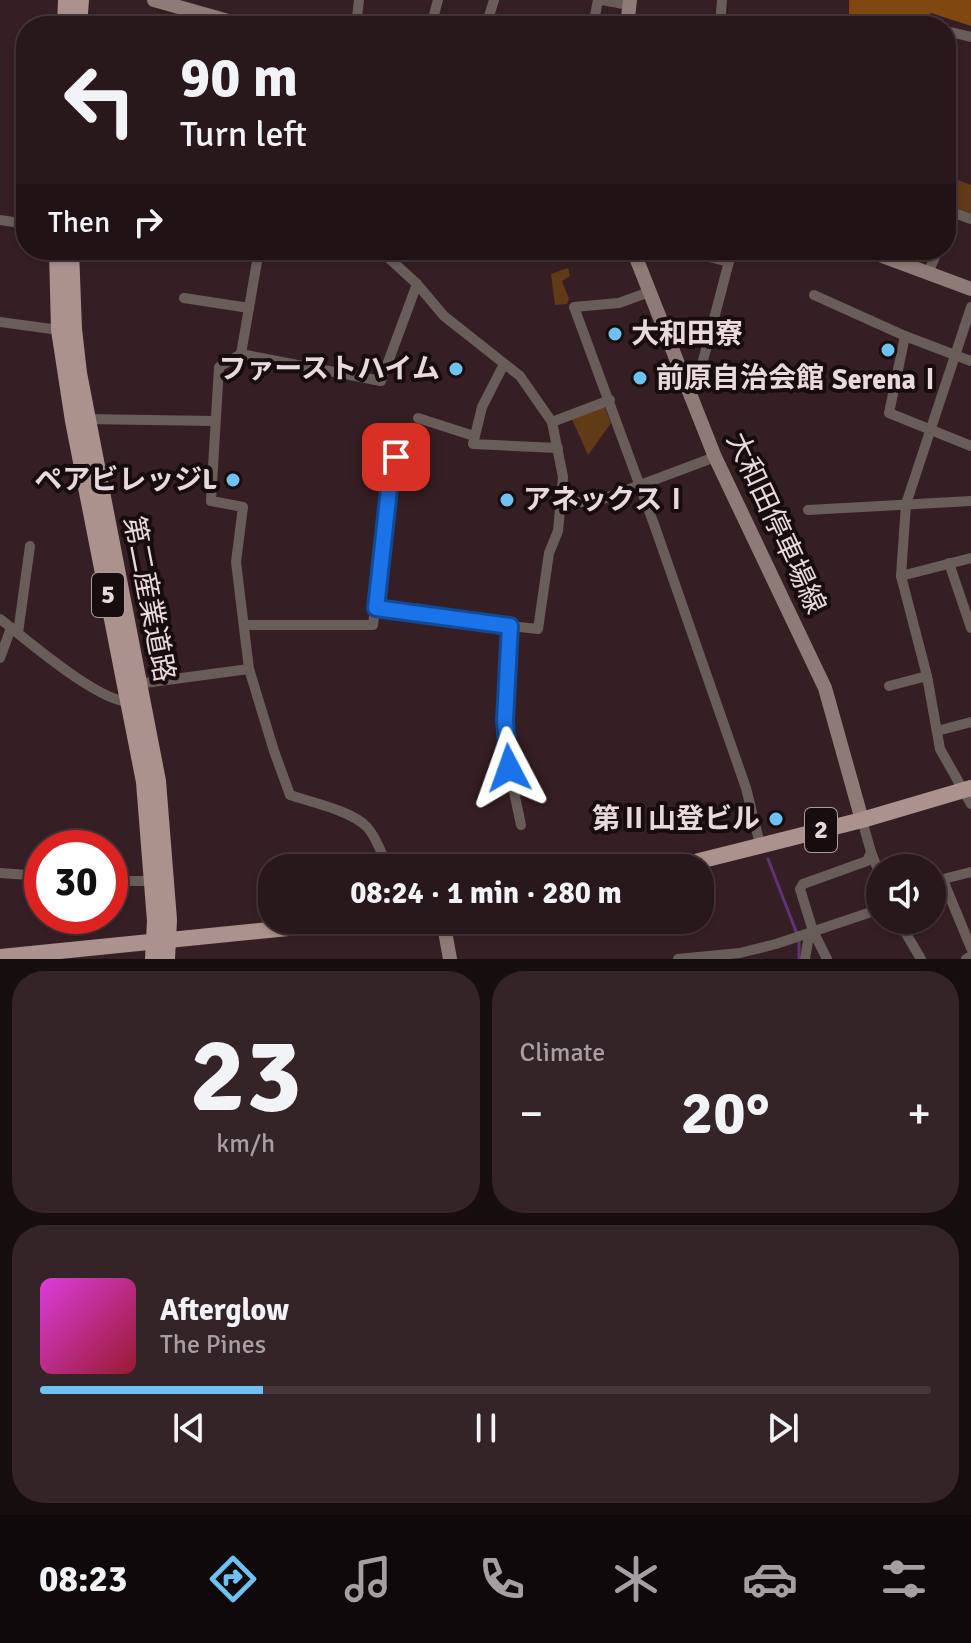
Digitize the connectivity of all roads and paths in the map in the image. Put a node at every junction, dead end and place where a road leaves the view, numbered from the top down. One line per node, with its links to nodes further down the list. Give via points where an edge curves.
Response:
1 (154, 0): 4 (main road)
2 (600, 0): 3 (street)
3 (630, 2)
4 (206, 16)
5 (57, 260): 23 (main road, 第二産業道路 / 5)
6 (71, 260): 32 (main road, 第二産業道路 / 5)
7 (257, 260): 21 (street)
8 (391, 260): 15 (street)
9 (637, 260): 17 (main road, 大和田停車場線)
10 (721, 260): 13 (street)
11 (893, 260): 14 (main road)
12 (934, 260): 14 (street)
13 (729, 262): 29 (street, via 700,372)
14 (928, 273): 16 (main road)
15 (417, 284): 25 (street, via 381,381); 28 (street, via 444,316)
16 (971, 289)
17 (649, 292): 29 (main road, 大和田停車場線); 30 (street, via 619,303 574,307)
18 (814, 295): 24 (street)
19 (184, 298): 21 (street)
20 (971, 307): 26 (street)
21 (249, 308): 25 (street)
22 (0, 322): 23 (street)
23 (59, 330): 32 (main road, 第二産業道路 / 5)
24 (905, 336): 26 (street); 35 (street, via 889,413)
25 (241, 354): 33 (street, via 219,367)
26 (955, 355): 27 (street); 35 (street)
27 (971, 361)
28 (504, 364): 34 (street, via 520,376); 36 (street)
29 (685, 380): 40 (main road, 大和田停車場線)
30 (610, 400): 34 (street); 41 (street)
31 (418, 418): 36 (street)
32 (80, 420): 33 (street); 60 (main road, 第二産業道路 / 5)
33 (214, 421): 52 (street, via 211,501 243,507 236,562)
34 (552, 422): 38 (street)
35 (932, 429): 37 (street); 44 (street)
36 (474, 436): 38 (street, via 473,444)
37 (971, 446)
38 (558, 448): 43 (street)
39 (396, 457): 50 (street)
40 (715, 457): 41 (street); 64 (main road, 大和田停車場線, via 826,692)
41 (638, 486): 43 (street, via 595,502); 66 (street, via 746,788)
42 (971, 501): 44 (street)
43 (561, 502): 53 (street, via 538,629)
44 (906, 504): 45 (street); 49 (street)
45 (808, 510)
46 (30, 546): 55 (street)
47 (971, 558): 48 (street)
48 (949, 563): 49 (street); 54 (street)
49 (901, 576): 58 (street)
50 (376, 608): 52 (street, via 373,625); 53 (street)
51 (0, 619): 55 (street)
52 (244, 625): 57 (street)
53 (510, 626): 65 (street, via 505,720)
54 (971, 629)
55 (14, 630): 56 (street); 60 (street, via 90,686 121,702)
56 (0, 658)
57 (249, 669): 60 (street); 68 (street, via 290,795 365,825)
58 (927, 676): 59 (street); 62 (street)
59 (889, 686)
60 (132, 691): 75 (main road, 第二産業道路 / 5); 82 (main road, 第二産業道路 / 5, via 161,811)
61 (971, 722): 62 (street)
62 (937, 731): 63 (street, via 940,749)
63 (969, 794): 64 (main road, 2)
64 (862, 820): 66 (main road, 2); 67 (street)
65 (521, 825)
66 (760, 844): 69 (main road, 2)
67 (871, 852): 79 (street, via 867,861 803,884)
68 (382, 854)
69 (714, 856)
70 (971, 872): 73 (street)
71 (0, 873): 72 (street)
72 (24, 875)
73 (946, 879)
74 (128, 881): 75 (street)
75 (152, 881): 82 (main road, 第二産業道路 / 5)
76 (946, 899): 83 (street)
77 (866, 914): 79 (street)
78 (258, 930): 82 (main road)
79 (813, 931): 85 (street); 92 (street); 93 (street)
80 (446, 934): 90 (main road)
81 (906, 934): 94 (street)
82 (162, 939): 84 (main road); 88 (main road, 第二産業道路); 89 (main road, 第二産業道路)
83 (971, 948)
84 (38, 956): 87 (main road)
85 (740, 956): 91 (street)
86 (971, 956): 95 (street)
87 (0, 957)
88 (153, 959)
89 (167, 959)
90 (450, 959)
91 (678, 959)
92 (805, 959)
93 (827, 959)
94 (921, 959)
95 (966, 959)

